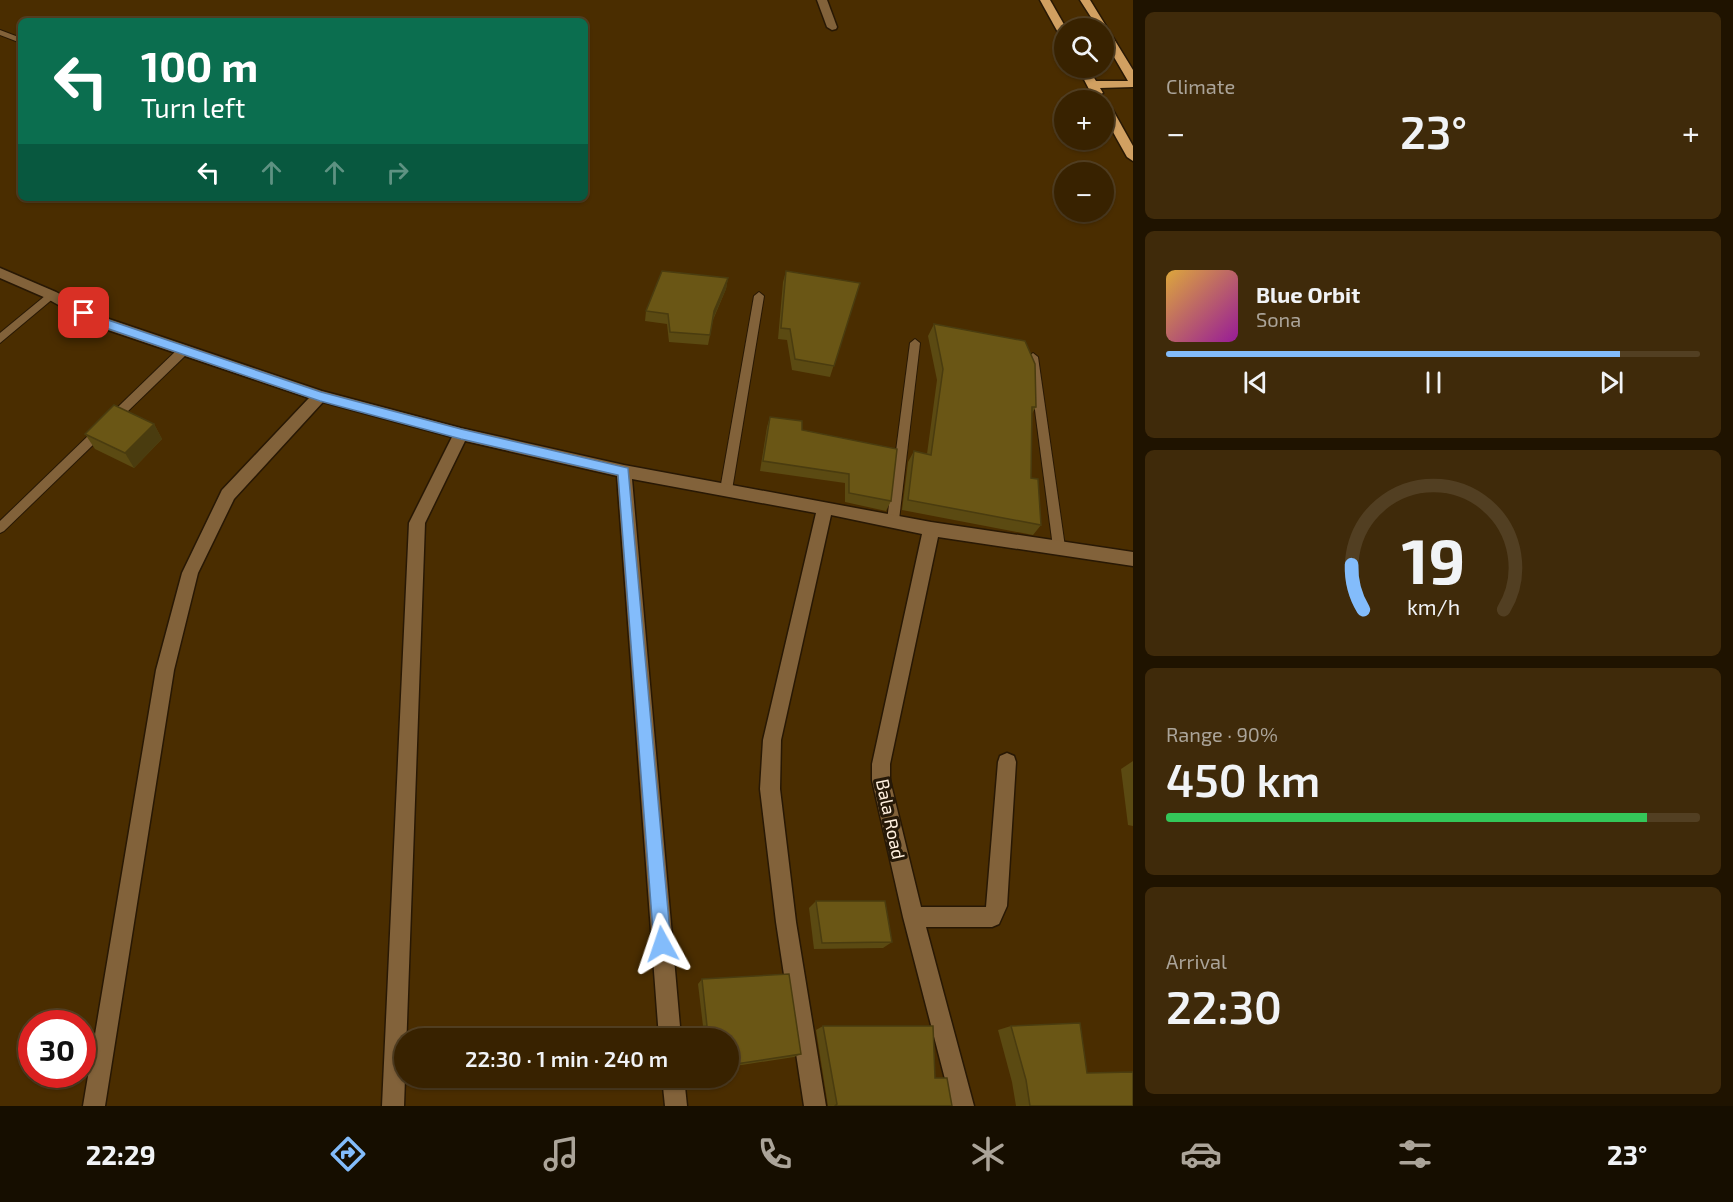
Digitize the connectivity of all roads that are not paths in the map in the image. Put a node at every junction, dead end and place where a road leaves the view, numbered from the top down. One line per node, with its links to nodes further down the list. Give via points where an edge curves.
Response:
1 (822, 0): 6 (street)
2 (1045, 0): 4 (highway)
3 (1085, 0): 5 (highway)
4 (1055, 18)
5 (1096, 18)
6 (831, 27)
7 (0, 32): 8 (lane)
8 (18, 40)
9 (1114, 48): 11 (highway)
10 (1089, 78): 13 (highway)
11 (1133, 79)
12 (1133, 84): 13 (highway)
13 (1093, 85): 14 (highway)
14 (1096, 90)
15 (1114, 123): 16 (highway)
16 (1133, 157)
17 (0, 273): 18 (street)
18 (51, 295): 20 (lane); 22 (street, via 101,322)
19 (759, 296): 27 (lane)
20 (0, 339)
21 (915, 343): 29 (lane)
22 (184, 350): 24 (street); 30 (lane)
23 (1033, 357): 32 (lane)
24 (320, 396): 25 (street); 38 (street, via 228,495 190,573 165,670)
25 (461, 434): 26 (street); 39 (street, via 417,522)
26 (624, 471): 27 (street); 36 (street)
27 (726, 490): 28 (street)
28 (825, 508): 29 (street); 41 (street, via 772,740 770,789)
29 (893, 520): 31 (street)
30 (0, 528)
31 (931, 529): 32 (street); 35 (street, Bala Road, via 881,764 881,780)
32 (1059, 548): 33 (street)
33 (1133, 559)
34 (1007, 762): 35 (street, via 998,906 992,917)
35 (913, 917): 42 (street, Bala Road)
36 (669, 1028)
37 (674, 1088): 40 (street)
38 (94, 1106)
39 (393, 1106)
40 (676, 1106)
41 (815, 1106)
42 (963, 1106)

